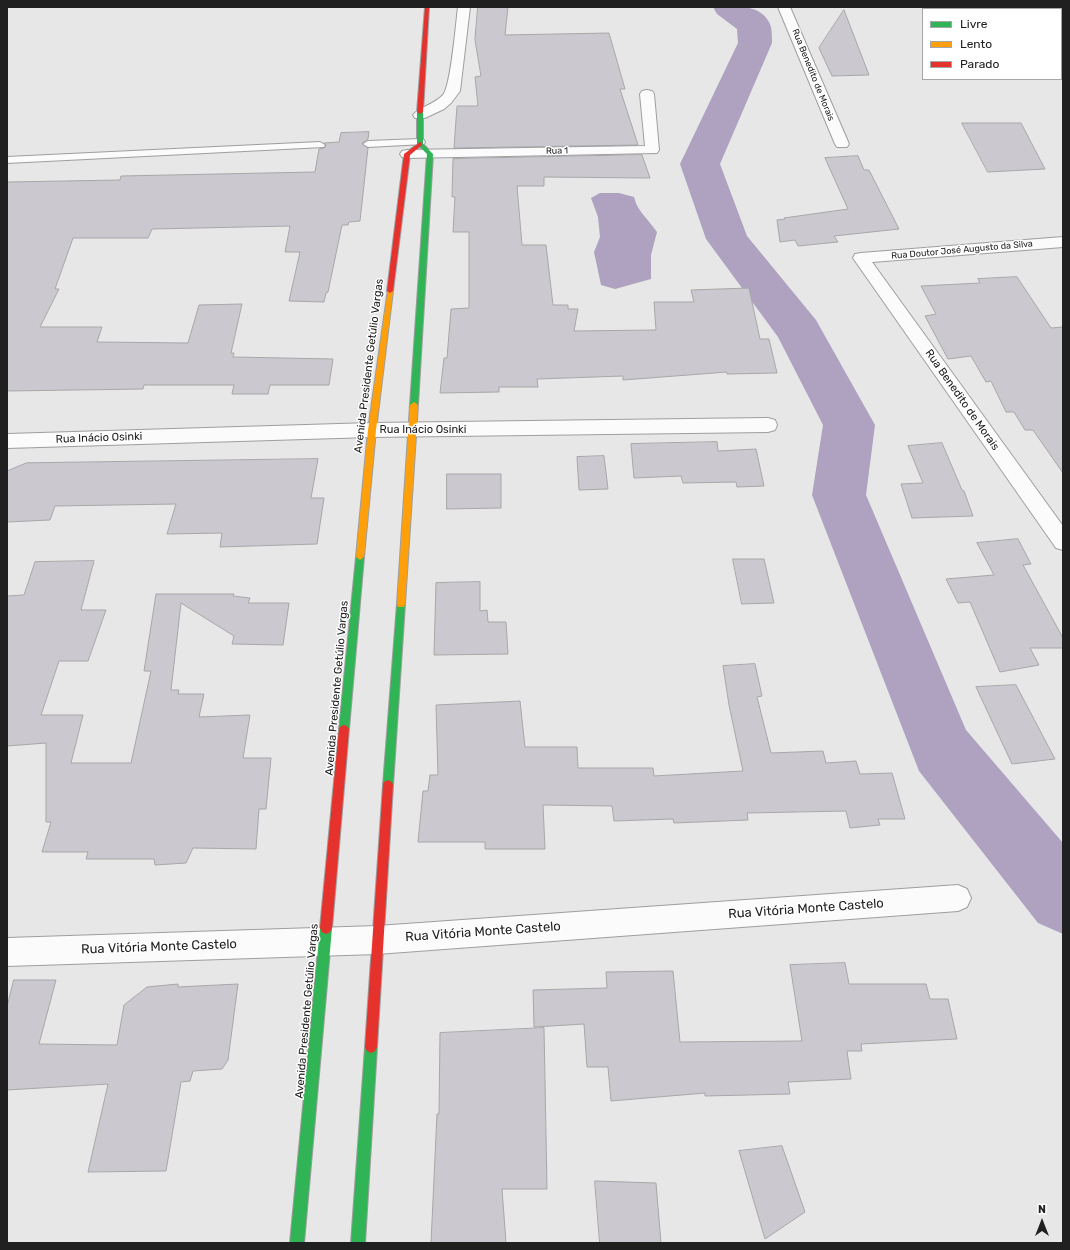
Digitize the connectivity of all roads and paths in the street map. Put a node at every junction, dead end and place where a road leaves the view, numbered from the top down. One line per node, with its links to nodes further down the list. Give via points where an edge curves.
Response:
1 (427, 7): 5 (main road)
2 (464, 7): 5 (street, via 453,91 448,101)
3 (784, 7): 7 (street, Rua Benedito de Morais)
4 (647, 94): 9 (street, Rua 1, via 652,150)
5 (420, 115): 9 (main road)
6 (368, 144): 9 (lane)
7 (842, 144)
8 (320, 146): 11 (lane)
9 (424, 146): 10 (street, Rua 1); 16 (main road)
10 (407, 154): 15 (main road, Avenida Presidente Getúlio Vargas)
11 (7, 160)
12 (1063, 242): 13 (street, Rua Doutor José Augusto da Silva)
13 (861, 258): 18 (street, Rua Benedito de Morais)
14 (768, 425): 16 (street, Rua Inácio Osinki)
15 (372, 430): 16 (street, Rua Inácio Osinki); 17 (street, Rua Inácio Osinki); 21 (main road, Avenida Presidente Getúlio Vargas)
16 (414, 431): 20 (main road)
17 (7, 441)
18 (1063, 542)
19 (958, 898): 20 (street, Rua Vitória Monte Castelo)
20 (377, 940): 21 (street, Rua Vitória Monte Castelo); 24 (main road)
21 (325, 942): 22 (street, Rua Vitória Monte Castelo); 23 (main road, Avenida Presidente Getúlio Vargas)
22 (7, 952)
23 (297, 1243)
24 (358, 1243)

